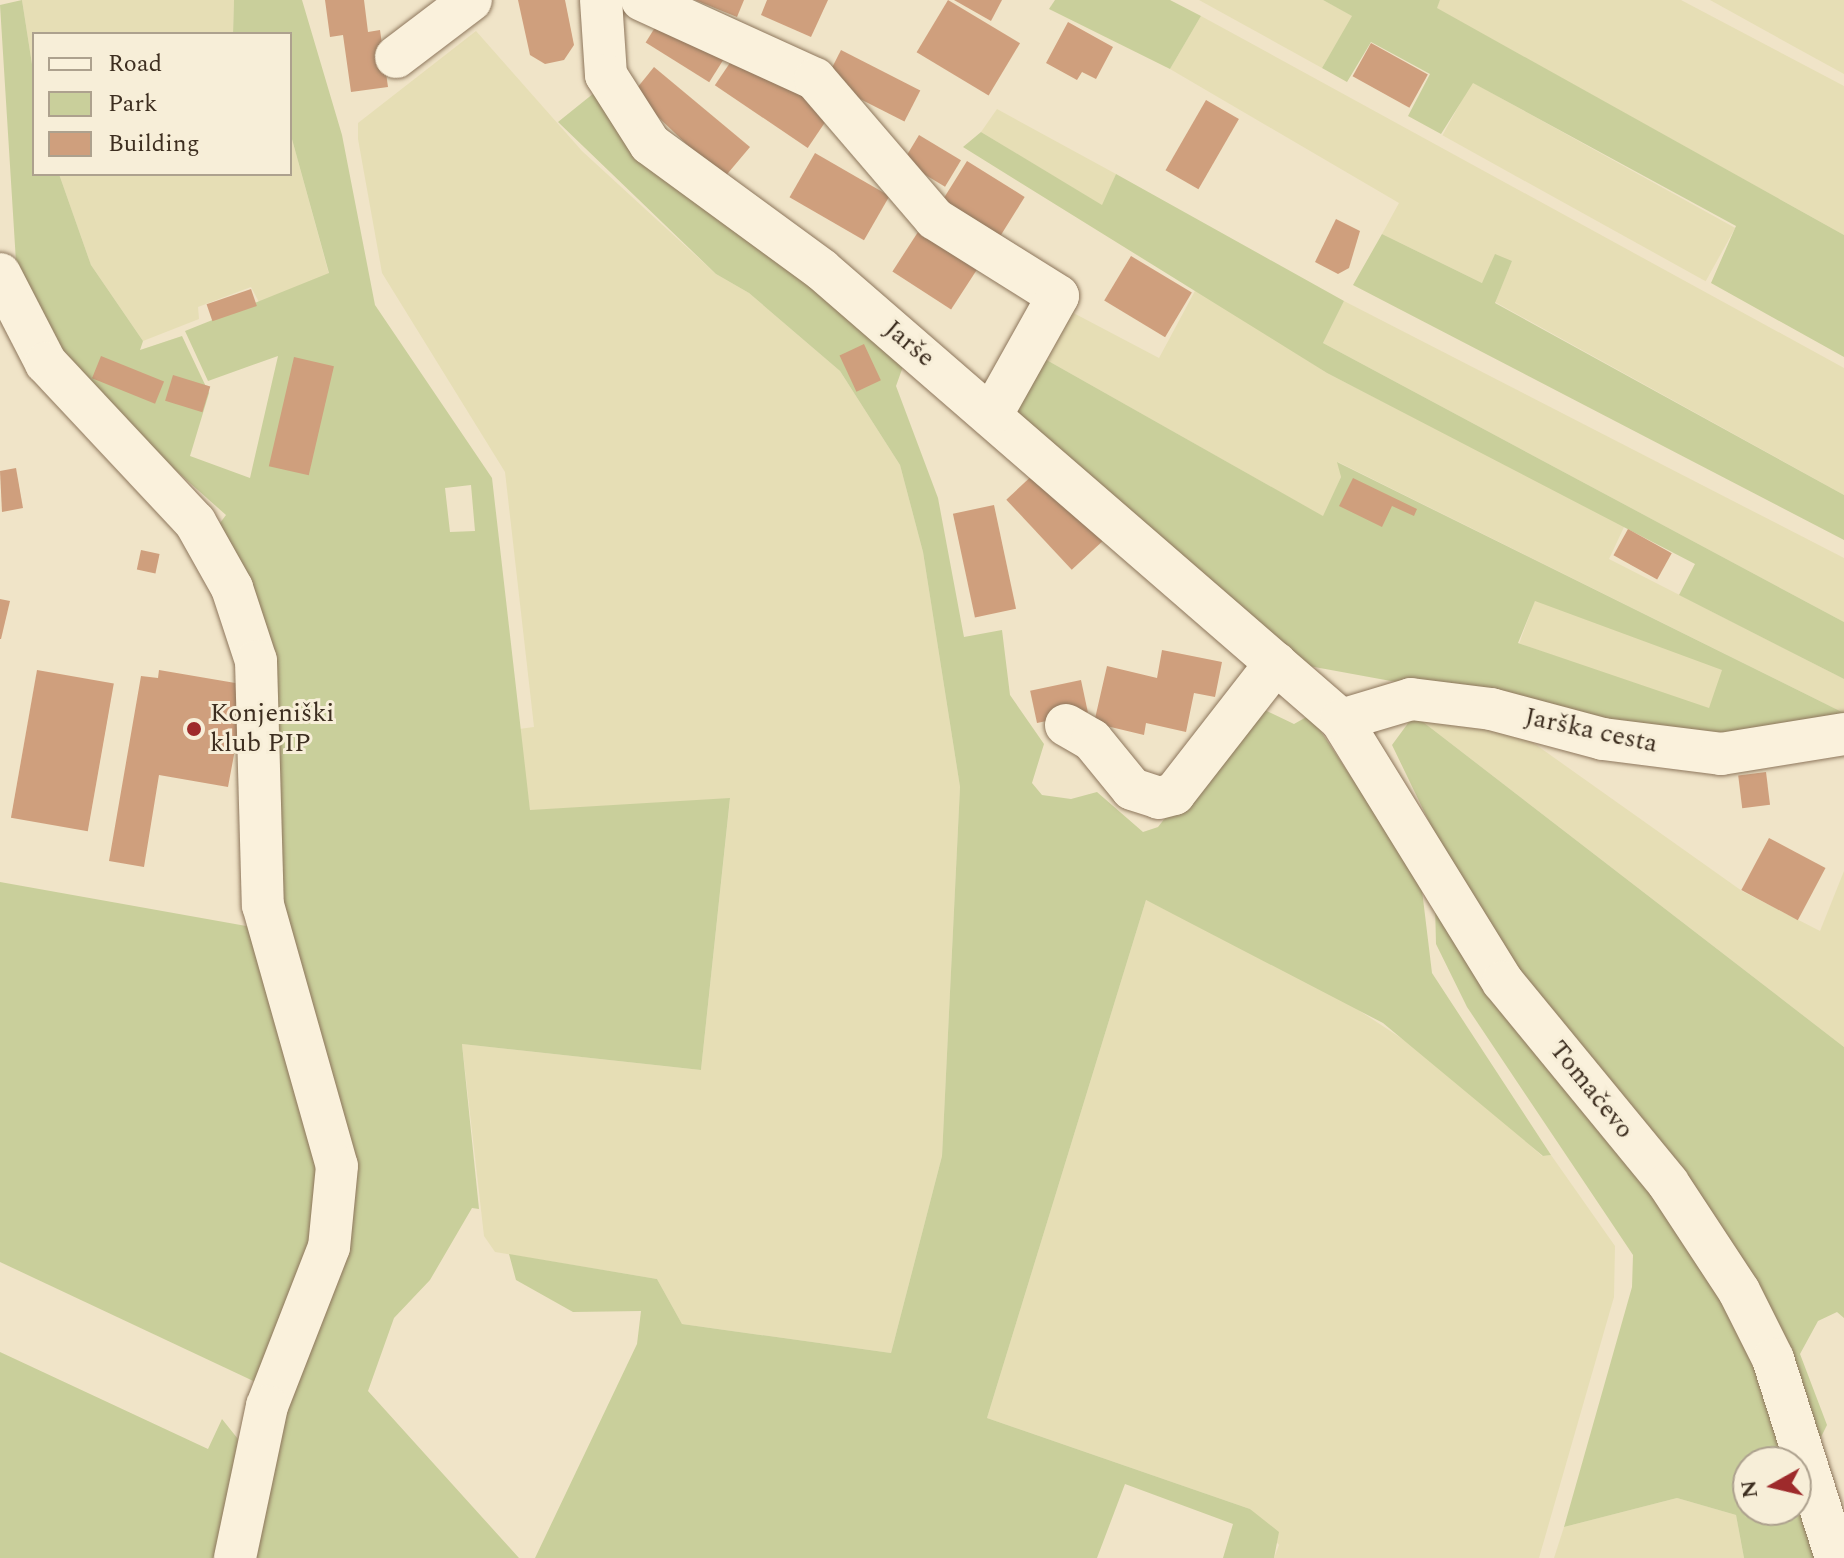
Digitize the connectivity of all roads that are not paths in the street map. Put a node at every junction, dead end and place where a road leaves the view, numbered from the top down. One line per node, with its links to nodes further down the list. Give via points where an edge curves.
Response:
1 (471, 0): 4 (street)
2 (601, 0): 6 (street, Jarše, via 606,75 650,144 822,270)
3 (642, 0): 6 (street, via 815,79 935,219 1058,296)
4 (396, 57)
5 (0, 274): 11 (street, via 46,363 195,522 232,588 256,661 263,905 337,1166 329,1247 267,1406)
6 (992, 414): 7 (street, Jarše)
7 (1276, 663): 8 (street, Tomačevo); 9 (street, via 1174,794 1132,789 1092,740)
8 (1341, 720): 10 (street, Jarška cesta, via 1411,699 1456,703 1603,739 1721,754); 12 (street, Tomačevo, via 1503,982 1668,1183 1739,1291 1773,1359)
9 (1066, 725)
10 (1844, 734)
11 (235, 1558)
12 (1836, 1558)

